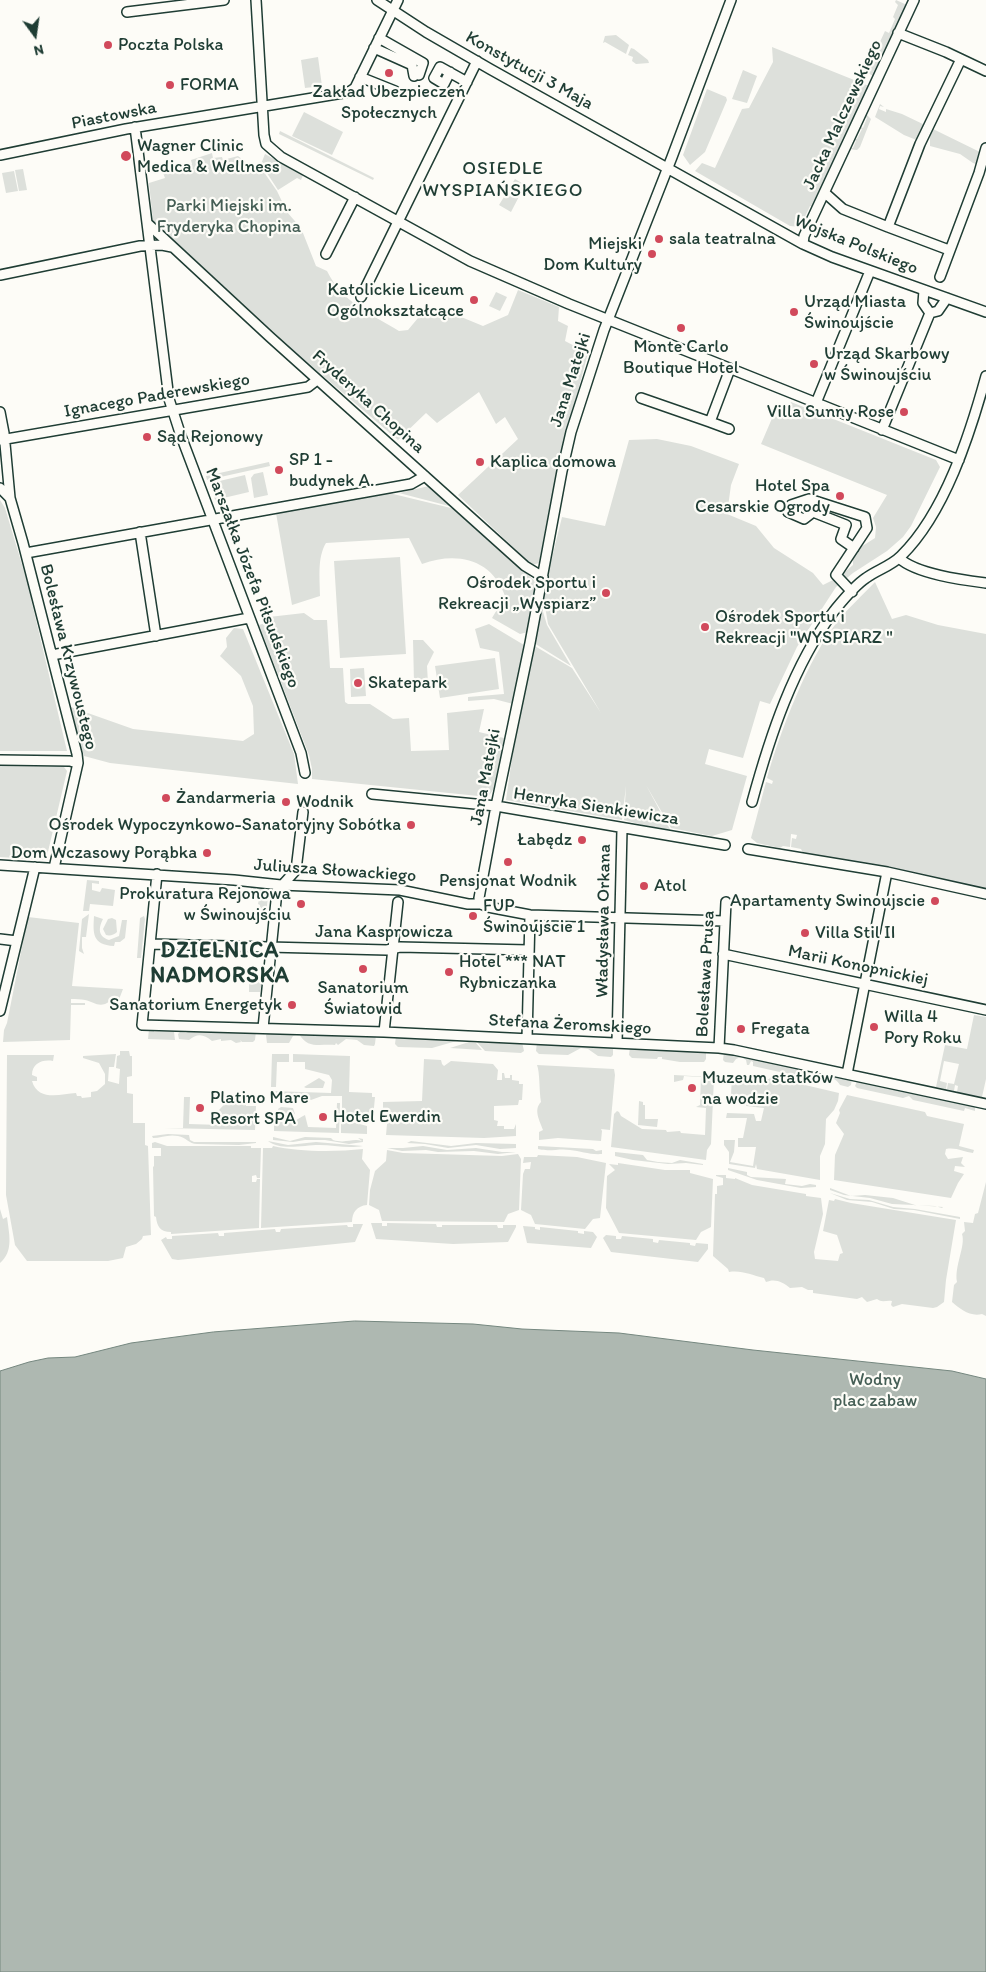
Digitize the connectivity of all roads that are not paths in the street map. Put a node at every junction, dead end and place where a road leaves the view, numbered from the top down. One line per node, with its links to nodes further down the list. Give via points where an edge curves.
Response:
1 (224, 0): 8 (street)
2 (256, 0): 19 (street)
3 (377, 0): 7 (street, Konstytucji 3 Maja)
4 (398, 0): 7 (street, Piastowska)
5 (731, 0): 23 (street, Jana Matejki)
6 (914, 0): 9 (street, Jacka Malczewskiego)
7 (393, 10): 10 (street, Piastowska); 13 (street, Konstytucji 3 Maja)
8 (127, 12)
9 (898, 33): 12 (street); 24 (street, Jacka Malczewskiego)
10 (379, 38): 11 (street, Piastowska); 11 (street, via 423,63 416,75 412,65)
11 (374, 48): 16 (street, Piastowska)
12 (961, 59): 14 (street); 28 (street, Wojska Polskiego, via 920,144)
13 (477, 61): 17 (street); 23 (street, Konstytucji 3 Maja)
14 (986, 71)
15 (450, 72): 17 (street)
16 (360, 76): 18 (street); 19 (street, Piastowska, via 356,88 349,92)
17 (467, 82): 26 (street)
18 (395, 91)
19 (262, 107): 20 (street, Piastowska); 25 (street, via 264,135 270,149)
20 (135, 127): 22 (street, Piastowska); 27 (street, Marszałka Józefa Piłsudskiego)
21 (986, 148): 33 (street, Wojska Polskiego)
22 (0, 156)
23 (667, 167): 30 (street, Wojska Polskiego); 43 (street, Jana Matejki)
24 (825, 193): 28 (street, Wojska Polskiego, via 843,209); 30 (street, Jacka Malczewskiego)
25 (355, 197): 26 (street); 34 (street)
26 (398, 222): 39 (street); 43 (street, via 463,258)
27 (147, 223): 29 (street, Fryderyka Chopina); 31 (street, Marszałka Józefa Piłsudskiego)
28 (888, 227): 33 (street, Wojska Polskiego)
29 (164, 239): 31 (street, via 155,240); 32 (street, Fryderyka Chopina)
30 (803, 244): 35 (street, Wojska Polskiego)
31 (150, 246): 32 (street); 36 (street); 49 (street, Marszałka Józefa Piłsudskiego)
32 (174, 248): 46 (street, Fryderyka Chopina)
33 (949, 250): 37 (street, Wojska Polskiego)
34 (326, 254)
35 (870, 271): 38 (street, Wojska Polskiego); 48 (street)
36 (0, 275)
37 (940, 277)
38 (924, 290): 40 (street, Wojska Polskiego); 42 (street, via 923,303)
39 (361, 297)
40 (947, 298): 41 (street, Wojska Polskiego); 42 (street, via 938,311)
41 (986, 312)
42 (930, 313): 53 (street)
43 (608, 319): 44 (street); 64 (street, Jana Matejki, via 571,432)
44 (730, 369): 48 (street); 51 (street)
45 (986, 376): 55 (street)
46 (317, 380): 49 (street, Ignacego Paderewskiego, via 308,387); 56 (street, Fryderyka Chopina)
47 (641, 398): 51 (street)
48 (816, 403): 53 (street)
49 (172, 410): 54 (street, Ignacego Paderewskiego); 59 (street, Marszałka Józefa Piłsudskiego)
50 (0, 412): 54 (street)
51 (710, 422): 52 (street)
52 (729, 429)
53 (882, 430): 55 (street)
54 (2, 439): 58 (street)
55 (959, 460): 63 (street, via 927,524)
56 (425, 476): 59 (street, via 411,484); 64 (street, Fryderyka Chopina, via 525,566)
57 (0, 488): 58 (street, Bolesława Krzywoustego)
58 (10, 498): 62 (street, Bolesława Krzywoustego)
59 (212, 519): 60 (street); 67 (street, Marszałka Józefa Piłsudskiego)
60 (140, 532): 62 (street); 68 (street)
61 (854, 548): 61 (street, via 867,528 865,516 809,499 790,509 804,519 813,512 846,524 841,539); 66 (street, via 836,575)
62 (26, 552): 69 (street, Bolesława Krzywoustego)
63 (899, 558): 65 (street, via 910,566 947,577); 66 (street, via 866,578)
64 (544, 576): 75 (street, Jana Matejki)
65 (986, 583)
66 (852, 592): 74 (street, via 828,619 797,676 771,739)
67 (249, 618): 68 (street); 72 (street, Marszałka Józefa Piłsudskiego)
68 (156, 636): 69 (street)
69 (52, 655): 71 (street, Bolesława Krzywoustego)
70 (0, 760): 71 (street)
71 (78, 763): 82 (street, Bolesława Krzywoustego)
72 (305, 773)
73 (372, 794): 75 (street, Henryka Sienkiewicza)
74 (752, 802)
75 (496, 806): 77 (street, Henryka Sienkiewicza); 88 (street, Jana Matejki, via 479,898)
76 (303, 812): 85 (street, via 298,865 294,874)
77 (622, 829): 78 (street, Henryka Sienkiewicza); 90 (street, Władysława Orkana)
78 (725, 846)
79 (748, 849): 83 (street)
80 (0, 865): 81 (street, Juliusza Słowackiego)
81 (34, 868): 82 (street, Juliusza Słowackiego); 94 (street)
82 (54, 868): 84 (street, Juliusza Słowackiego)
83 (887, 872): 86 (street); 100 (street)
84 (157, 874): 85 (street, Juliusza Słowackiego); 95 (street)
85 (281, 885): 88 (street, Juliusza Słowackiego, via 400,890); 96 (street, via 277,891)
86 (986, 894)
87 (398, 902): 97 (street)
88 (481, 904): 89 (street, Juliusza Słowackiego)
89 (530, 915): 90 (street, Juliusza Słowackiego); 98 (street)
90 (620, 919): 91 (street, Juliusza Słowackiego); 106 (street, Władysława Orkana)
91 (710, 921): 92 (street, Juliusza Słowackiego); 92 (street, Bolesława Prusa, via 718,916 726,902)
92 (724, 921): 99 (street, Bolesława Prusa)
93 (0, 939): 94 (street)
94 (17, 942): 102 (street)
95 (150, 944): 96 (street, Jana Kasprowicza); 103 (street, Stefana Żeromskiego, via 142,1025)
96 (271, 946): 97 (street, Jana Kasprowicza); 103 (street)
97 (394, 948): 98 (street, Jana Kasprowicza); 104 (street)
98 (528, 950): 105 (street)
99 (723, 954): 100 (street, Marii Konopnickiej); 107 (street, Bolesława Prusa)
100 (866, 984): 101 (street, Marii Konopnickiej); 108 (street)
101 (986, 1010)
102 (0, 1011)
103 (263, 1028): 104 (street, Stefana Żeromskiego)
104 (384, 1032): 105 (street, Stefana Żeromskiego)
105 (526, 1039): 106 (street, Stefana Żeromskiego)
106 (617, 1043): 107 (street, Stefana Żeromskiego)
107 (719, 1048): 108 (street, Stefana Żeromskiego)
108 (847, 1074): 109 (street, Stefana Żeromskiego)
109 (986, 1104)

